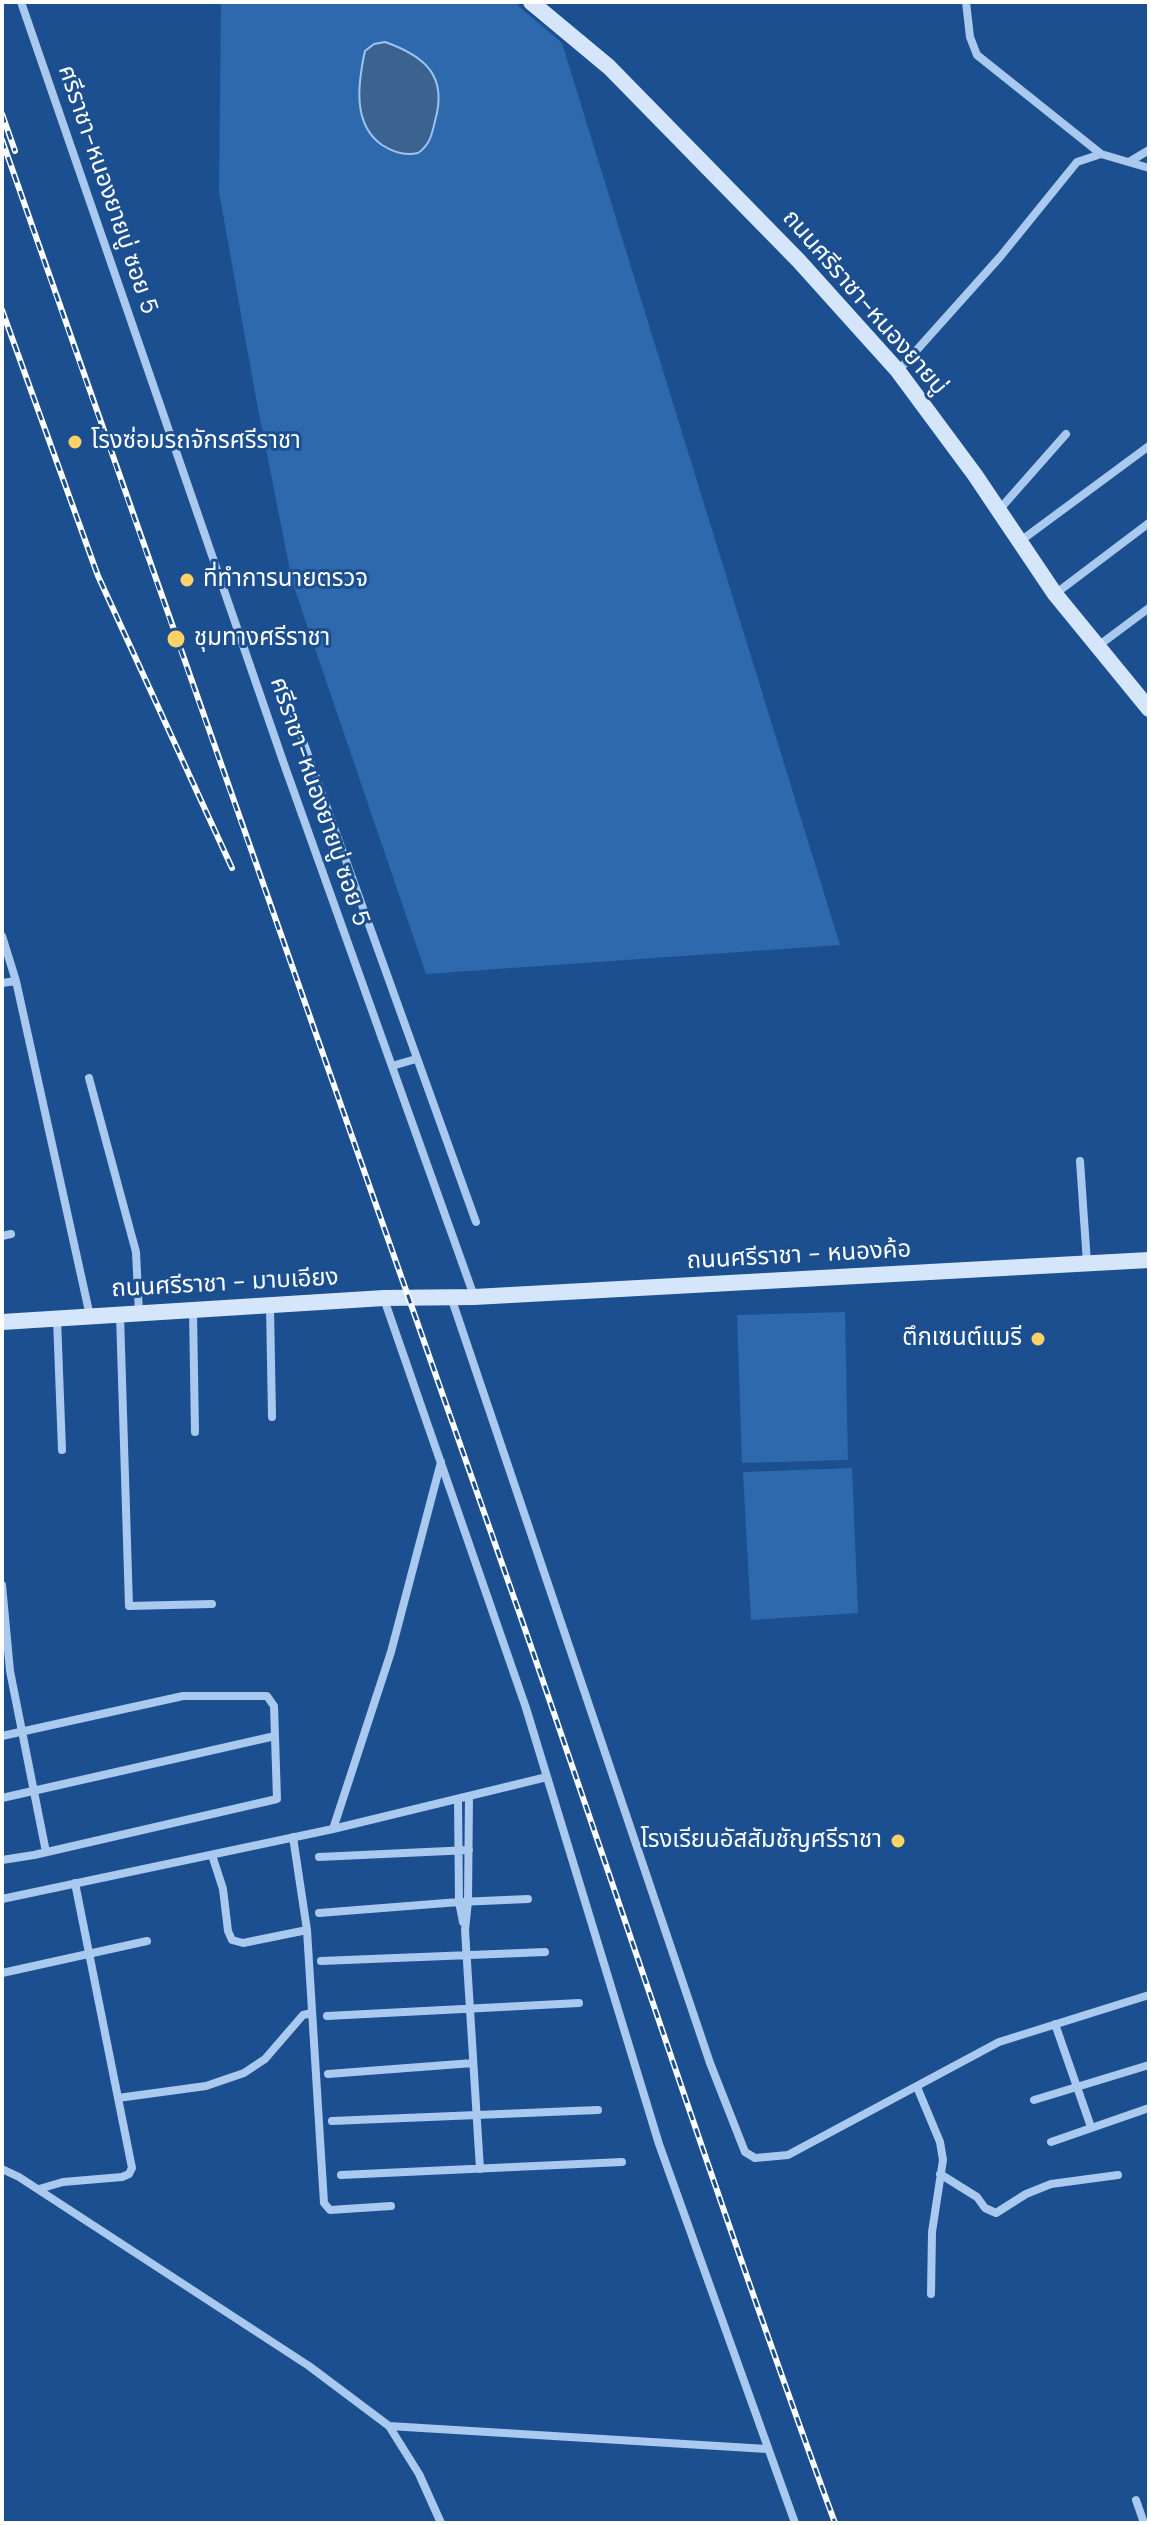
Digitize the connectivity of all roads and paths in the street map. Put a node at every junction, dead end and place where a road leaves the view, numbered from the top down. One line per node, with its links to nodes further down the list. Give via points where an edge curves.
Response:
1 (21, 2): 23 (street, ศรีราชา-หนองยายบู่ ซอย 5)
2 (531, 2): 8 (main road, ถนนศรีราชา-หนองยายบู่, via 609,67 799,261)
3 (966, 2): 5 (street, via 977,55)
4 (1149, 150): 6 (street)
5 (1101, 154): 6 (street); 8 (street, via 1077,162)
6 (1129, 162): 7 (street)
7 (1149, 168)
8 (898, 371): 11 (main road, ถนนศรีราชา-หนองยายบู่)
9 (1066, 434): 11 (street)
10 (1149, 446): 13 (street)
11 (999, 510): 13 (main road, ถนนศรีราชา-หนองยายบู่)
12 (1149, 523): 14 (street)
13 (1019, 542): 14 (main road, ถนนศรีราชา-หนองยายบู่)
14 (1055, 594): 16 (main road, ถนนศรีราชา-หนองยายบู่)
15 (1149, 608): 16 (street)
16 (1098, 646): 17 (main road, ถนนศรีราชา-หนองยายบู่)
17 (1147, 701)
18 (290, 705): 22 (street)
19 (2, 936): 20 (street)
20 (16, 981): 21 (street); 36 (street)
21 (2, 983)
22 (416, 1059): 23 (street); 26 (street)
23 (392, 1066): 30 (street, ศรีราชา-หนองยายบู่ ซอย 5)
24 (89, 1078): 34 (street, via 136,1252)
25 (1080, 1161): 28 (street)
26 (476, 1222)
27 (1149, 1260): 28 (main road, ถนนศรีราชา - หนองค้อ)
28 (1087, 1263): 30 (main road, ถนนศรีราชา - หนองค้อ)
29 (451, 1297): 30 (main road, ถนนศรีราชา - หนองค้อ); 31 (main road, ถนนศรีราชา - มาบเอียง); 85 (street, via 710,2063 745,2152 755,2158 788,2155)
30 (474, 1297)
31 (384, 1298): 32 (main road, ถนนศรีราชา - มาบเอียง); 42 (street)
32 (270, 1305): 33 (main road, ถนนศรีราชา - มาบเอียง); 39 (street)
33 (193, 1310): 34 (main road, ถนนศรีราชา - มาบเอียง); 40 (street)
34 (139, 1313): 35 (main road, ถนนศรีราชา - มาบเอียง)
35 (120, 1314): 36 (main road, ถนนศรีราชา - มาบเอียง); 44 (street, via 129,1606)
36 (90, 1316): 37 (main road, ถนนศรีราชา - มาบเอียง)
37 (57, 1318): 38 (main road, ถนนศรีราชา - มาบเอียง); 41 (street)
38 (2, 1322)
39 (272, 1417)
40 (195, 1432)
41 (62, 1450)
42 (441, 1462): 50 (street); 55 (street, via 391,1652)
43 (2, 1585): 45 (street)
44 (212, 1604)
45 (4, 1622): 46 (street)
46 (6, 1671): 47 (street)
47 (22, 1732): 48 (street); 49 (street, via 183,1696 267,1696 274,1706); 51 (street)
48 (2, 1736)
49 (275, 1736): 51 (street); 59 (street, via 277,1799)
50 (547, 1777): 52 (street); 104 (street, via 659,2144)
51 (34, 1791): 53 (street); 59 (street)
52 (469, 1796): 54 (street); 58 (street)
53 (2, 1798)
54 (458, 1799): 55 (street); 57 (street)
55 (333, 1829): 56 (street)
56 (293, 1837): 60 (street); 68 (street)
57 (458, 1850): 58 (street); 61 (street); 66 (street)
58 (469, 1850): 66 (street)
59 (46, 1852): 62 (street)
60 (212, 1855): 63 (street); 68 (street, via 232,1940 243,1943)
61 (319, 1857)
62 (2, 1860)
63 (75, 1883): 64 (street); 71 (street)
64 (2, 1899)
65 (528, 1899): 66 (street)
66 (464, 1902): 67 (street); 72 (street)
67 (319, 1913)
68 (307, 1930): 78 (street)
69 (147, 1941): 71 (street)
70 (545, 1952): 72 (street)
71 (89, 1954): 74 (street); 86 (street)
72 (467, 1956): 73 (street); 77 (street)
73 (321, 1961)
74 (2, 1973)
75 (1149, 1995): 80 (street)
76 (579, 2003): 77 (street)
77 (470, 2009): 79 (street); 81 (street)
78 (312, 2013): 86 (street, via 303,2015 265,2059 244,2073 206,2086); 101 (street, via 324,2203 330,2210)
79 (327, 2016)
80 (1055, 2024): 84 (street); 85 (street, via 999,2042)
81 (473, 2063): 83 (street); 90 (street)
82 (1149, 2065): 84 (street)
83 (328, 2074)
84 (1076, 2086): 87 (street); 92 (street)
85 (917, 2087): 97 (street, via 940,2142)
86 (118, 2098): 100 (street, via 129,2174)
87 (1034, 2100)
88 (1149, 2108): 92 (street)
89 (598, 2110): 90 (street)
90 (476, 2114): 91 (street); 96 (street)
91 (332, 2121)
92 (1091, 2127): 93 (street)
93 (1051, 2142)
94 (622, 2162): 96 (street)
95 (2, 2169): 100 (street)
96 (480, 2169): 98 (street)
97 (940, 2174): 99 (street, via 996,2213 1051,2184); 102 (street)
98 (341, 2175)
99 (1118, 2175)
100 (39, 2189): 103 (street, via 309,2366)
101 (391, 2206)
102 (931, 2294)
103 (389, 2426): 104 (street); 106 (street)
104 (767, 2449): 107 (street)
105 (1136, 2500): 108 (street)
106 (441, 2523)
107 (795, 2523)
108 (1144, 2523)

